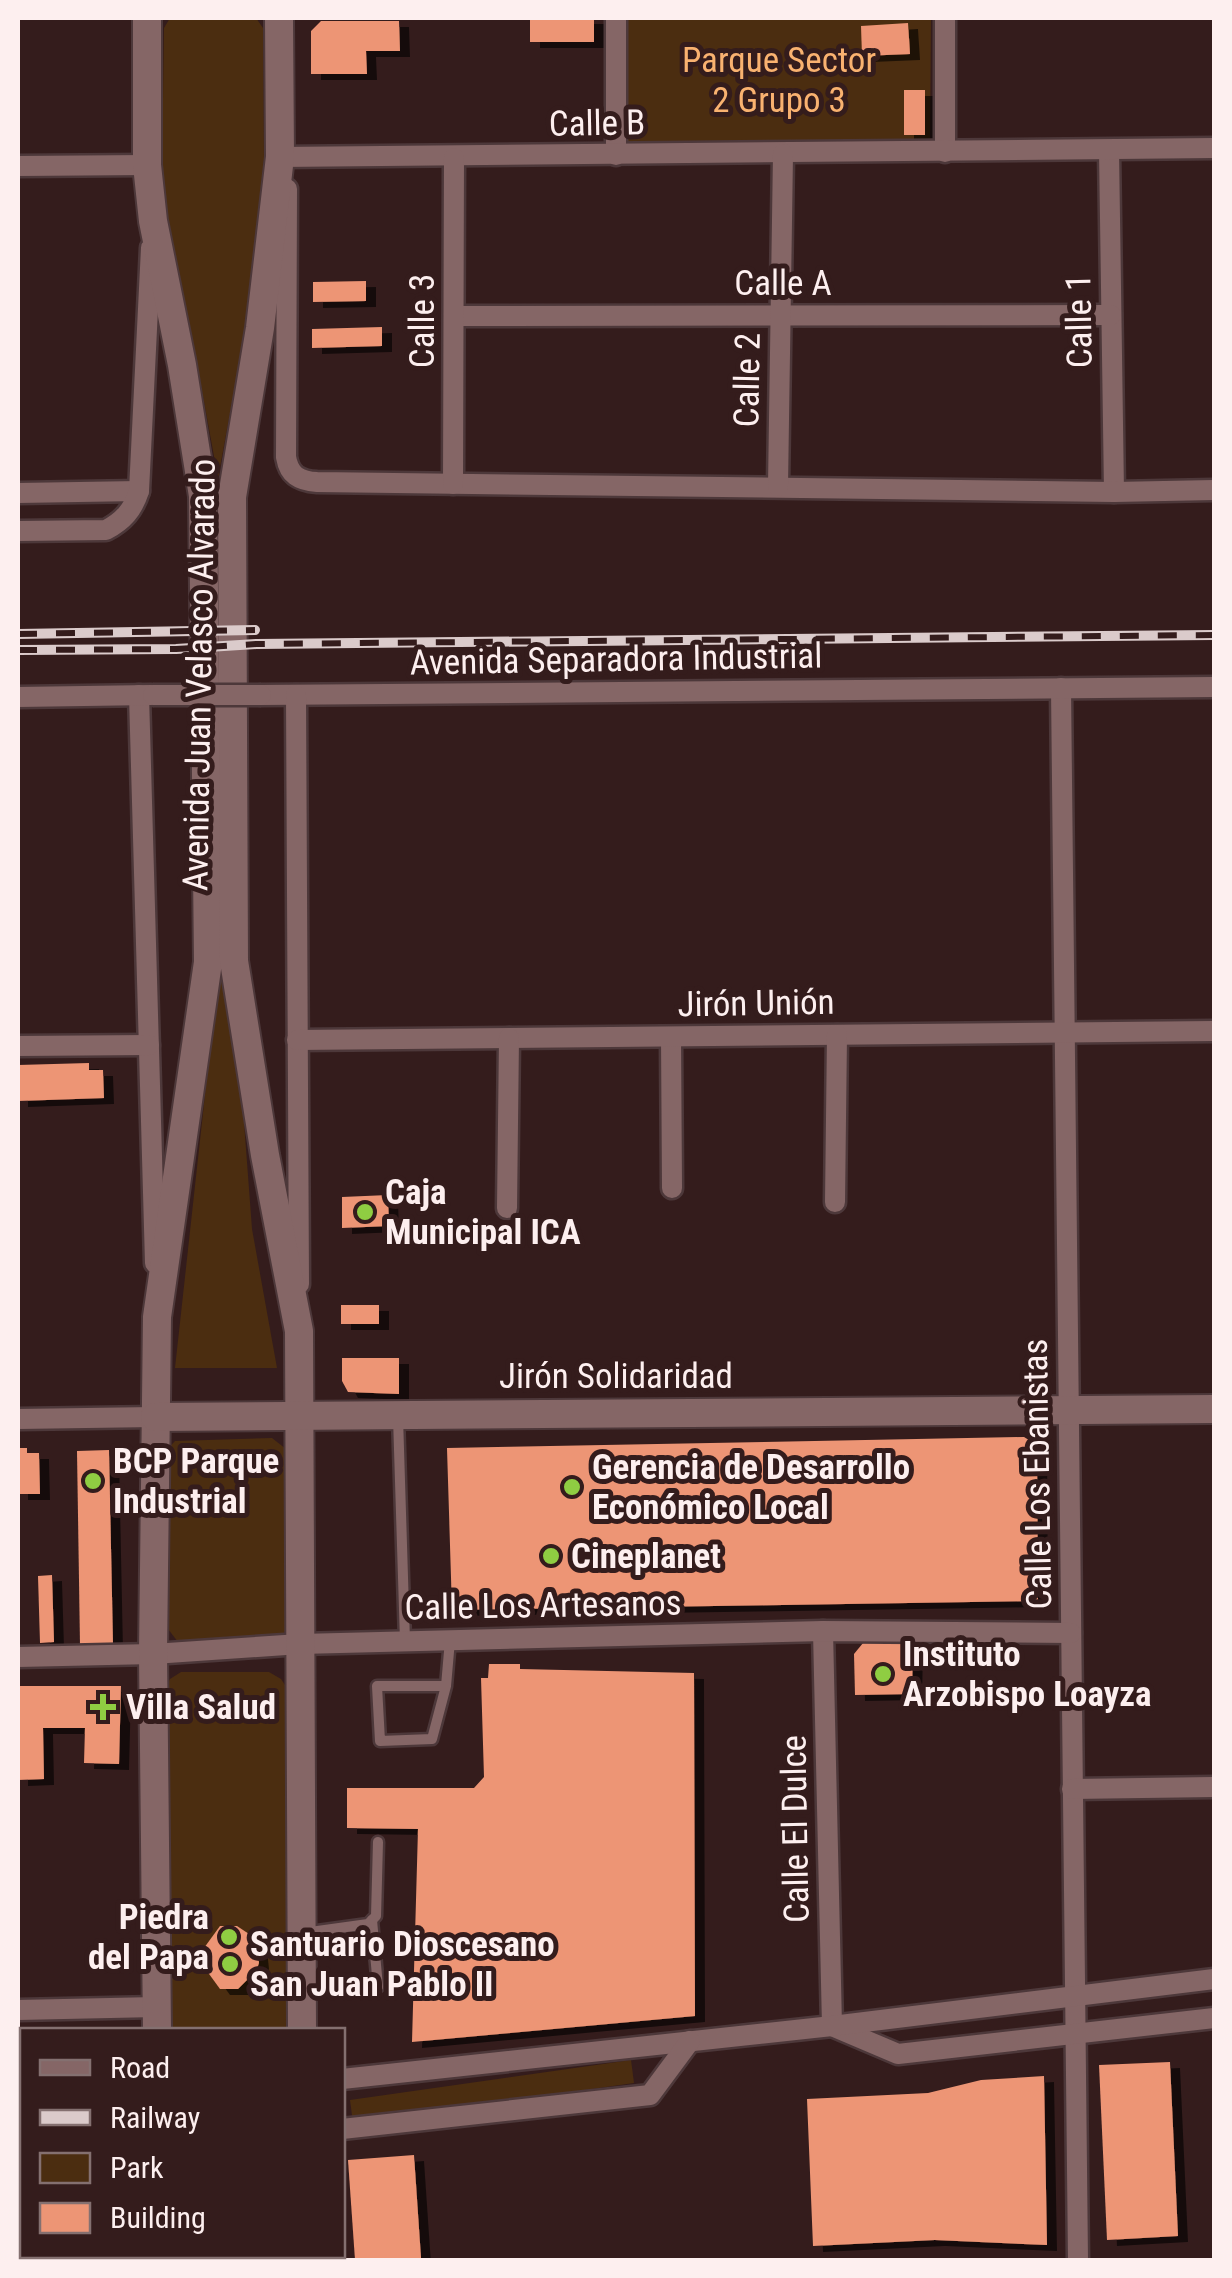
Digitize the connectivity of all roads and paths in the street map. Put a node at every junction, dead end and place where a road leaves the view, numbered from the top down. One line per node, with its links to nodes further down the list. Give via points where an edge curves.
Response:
1 (147, 18): 12 (main road, Avenida Juan Velasco Alvarado)
2 (279, 18): 10 (main road, Avenida Juan Velasco Alvarado)
3 (616, 18): 9 (street)
4 (945, 18): 7 (street)
5 (1214, 148): 6 (street, Calle B)
6 (1109, 150): 7 (street, Calle B); 17 (street, Calle 1)
7 (945, 152): 8 (street, Calle B)
8 (783, 154): 9 (street, Calle B); 16 (street, Calle 2)
9 (616, 155): 11 (street, Calle B)
10 (284, 157): 11 (street, Calle B); 18 (street, Avenida Juan Velasco Alvarado, via 286,457 294,476); 42 (main road, Avenida Juan Velasco Alvarado, via 232,497 234,961)
11 (454, 158): 15 (street, Calle 3)
12 (147, 165): 13 (street); 14 (main road, Avenida Juan Velasco Alvarado)
13 (18, 166)
14 (153, 221): 22 (street, Avenida Juan Velasco Alvarado); 41 (main road, Avenida Juan Velasco Alvarado, via 203,496 208,942)
15 (455, 316): 16 (street, Calle A); 18 (street, Calle 3)
16 (780, 316): 17 (street, Calle A); 19 (street, Calle 2)
17 (1111, 316): 23 (street, Calle 1)
18 (453, 484): 19 (street)
19 (778, 486): 23 (street)
20 (1214, 490): 23 (street)
21 (18, 492): 22 (street)
22 (139, 492): 24 (street, via 128,514 106,530)
23 (1114, 492)
24 (18, 531)
25 (1214, 686): 26 (street, Avenida Separadora Industrial)
26 (1061, 688): 28 (street, Avenida Separadora Industrial); 31 (street, Calle Los Ebanistas)
27 (146, 695): 28 (street, Avenida Separadora Industrial, bridge); 29 (street, Avenida Separadora Industrial); 36 (street, Avenida Juan Velasco Alvarado)
28 (296, 695): 35 (street, Avenida Juan Velasco Alvarado)
29 (18, 698)
30 (1214, 1031): 31 (street, Jirón Unión)
31 (1065, 1033): 32 (street, Jirón Unión); 44 (street, Calle Los Ebanistas)
32 (837, 1035): 33 (street, Jirón Unión); 39 (street)
33 (671, 1036): 34 (street, Jirón Unión); 38 (street)
34 (509, 1038): 35 (street, Jirón Unión); 40 (street)
35 (297, 1040): 42 (street, Avenida Juan Velasco Alvarado)
36 (149, 1045): 37 (street); 41 (street, Avenida Juan Velasco Alvarado)
37 (18, 1046)
38 (672, 1188)
39 (834, 1202)
40 (507, 1208)
41 (157, 1317): 48 (main road, Avenida Juan Velasco Alvarado)
42 (299, 1331): 45 (main road, Avenida Juan Velasco Alvarado)
43 (1214, 1409): 44 (main road, Jirón Solidaridad)
44 (1068, 1410): 46 (main road, Jirón Solidaridad); 50 (street, Calle Los Ebanistas)
45 (299, 1416): 46 (main road, Jirón Solidaridad); 48 (main road, Jirón Solidaridad); 53 (main road, Avenida Juan Velasco Alvarado)
46 (398, 1416): 52 (lane)
47 (18, 1418): 48 (street, Jirón Solidaridad)
48 (156, 1418): 54 (main road, Avenida Juan Velasco Alvarado)
49 (824, 1631): 50 (street, Calle Los Artesanos); 51 (street, Calle Los Artesanos); 68 (street, Calle El Dulce)
50 (1071, 1633): 58 (street, Calle Los Ebanistas)
51 (450, 1640): 52 (street, Calle Los Artesanos); 56 (lane)
52 (405, 1641): 53 (street, Calle Los Artesanos)
53 (300, 1644): 54 (street, Calle Los Artesanos); 61 (main road, Avenida Juan Velasco Alvarado)
54 (153, 1654): 55 (street, Calle Los Artesanos); 67 (main road, Avenida Juan Velasco Alvarado)
55 (18, 1657)
56 (446, 1686): 56 (lane, via 432,1739 380,1741 377,1686)
57 (1214, 1786): 58 (street)
58 (1072, 1789): 64 (street, Calle Los Ebanistas)
59 (378, 1842): 60 (lane)
60 (372, 1920): 61 (lane); 63 (lane)
61 (302, 1933): 69 (main road, Avenida Juan Velasco Alvarado)
62 (1214, 1978): 64 (street)
63 (378, 1987)
64 (1075, 1996): 68 (street); 70 (street, Calle Los Ebanistas)
65 (18, 2010): 67 (street)
66 (1214, 2018): 70 (street)
67 (156, 2019)
68 (832, 2026): 70 (street, via 898,2054); 71 (street)
69 (302, 2028)
70 (1075, 2035): 74 (street, Calle Los Ebanistas)
71 (690, 2041): 72 (street); 73 (street, via 650,2095)
72 (345, 2079)
73 (345, 2129)
74 (1078, 2260)

